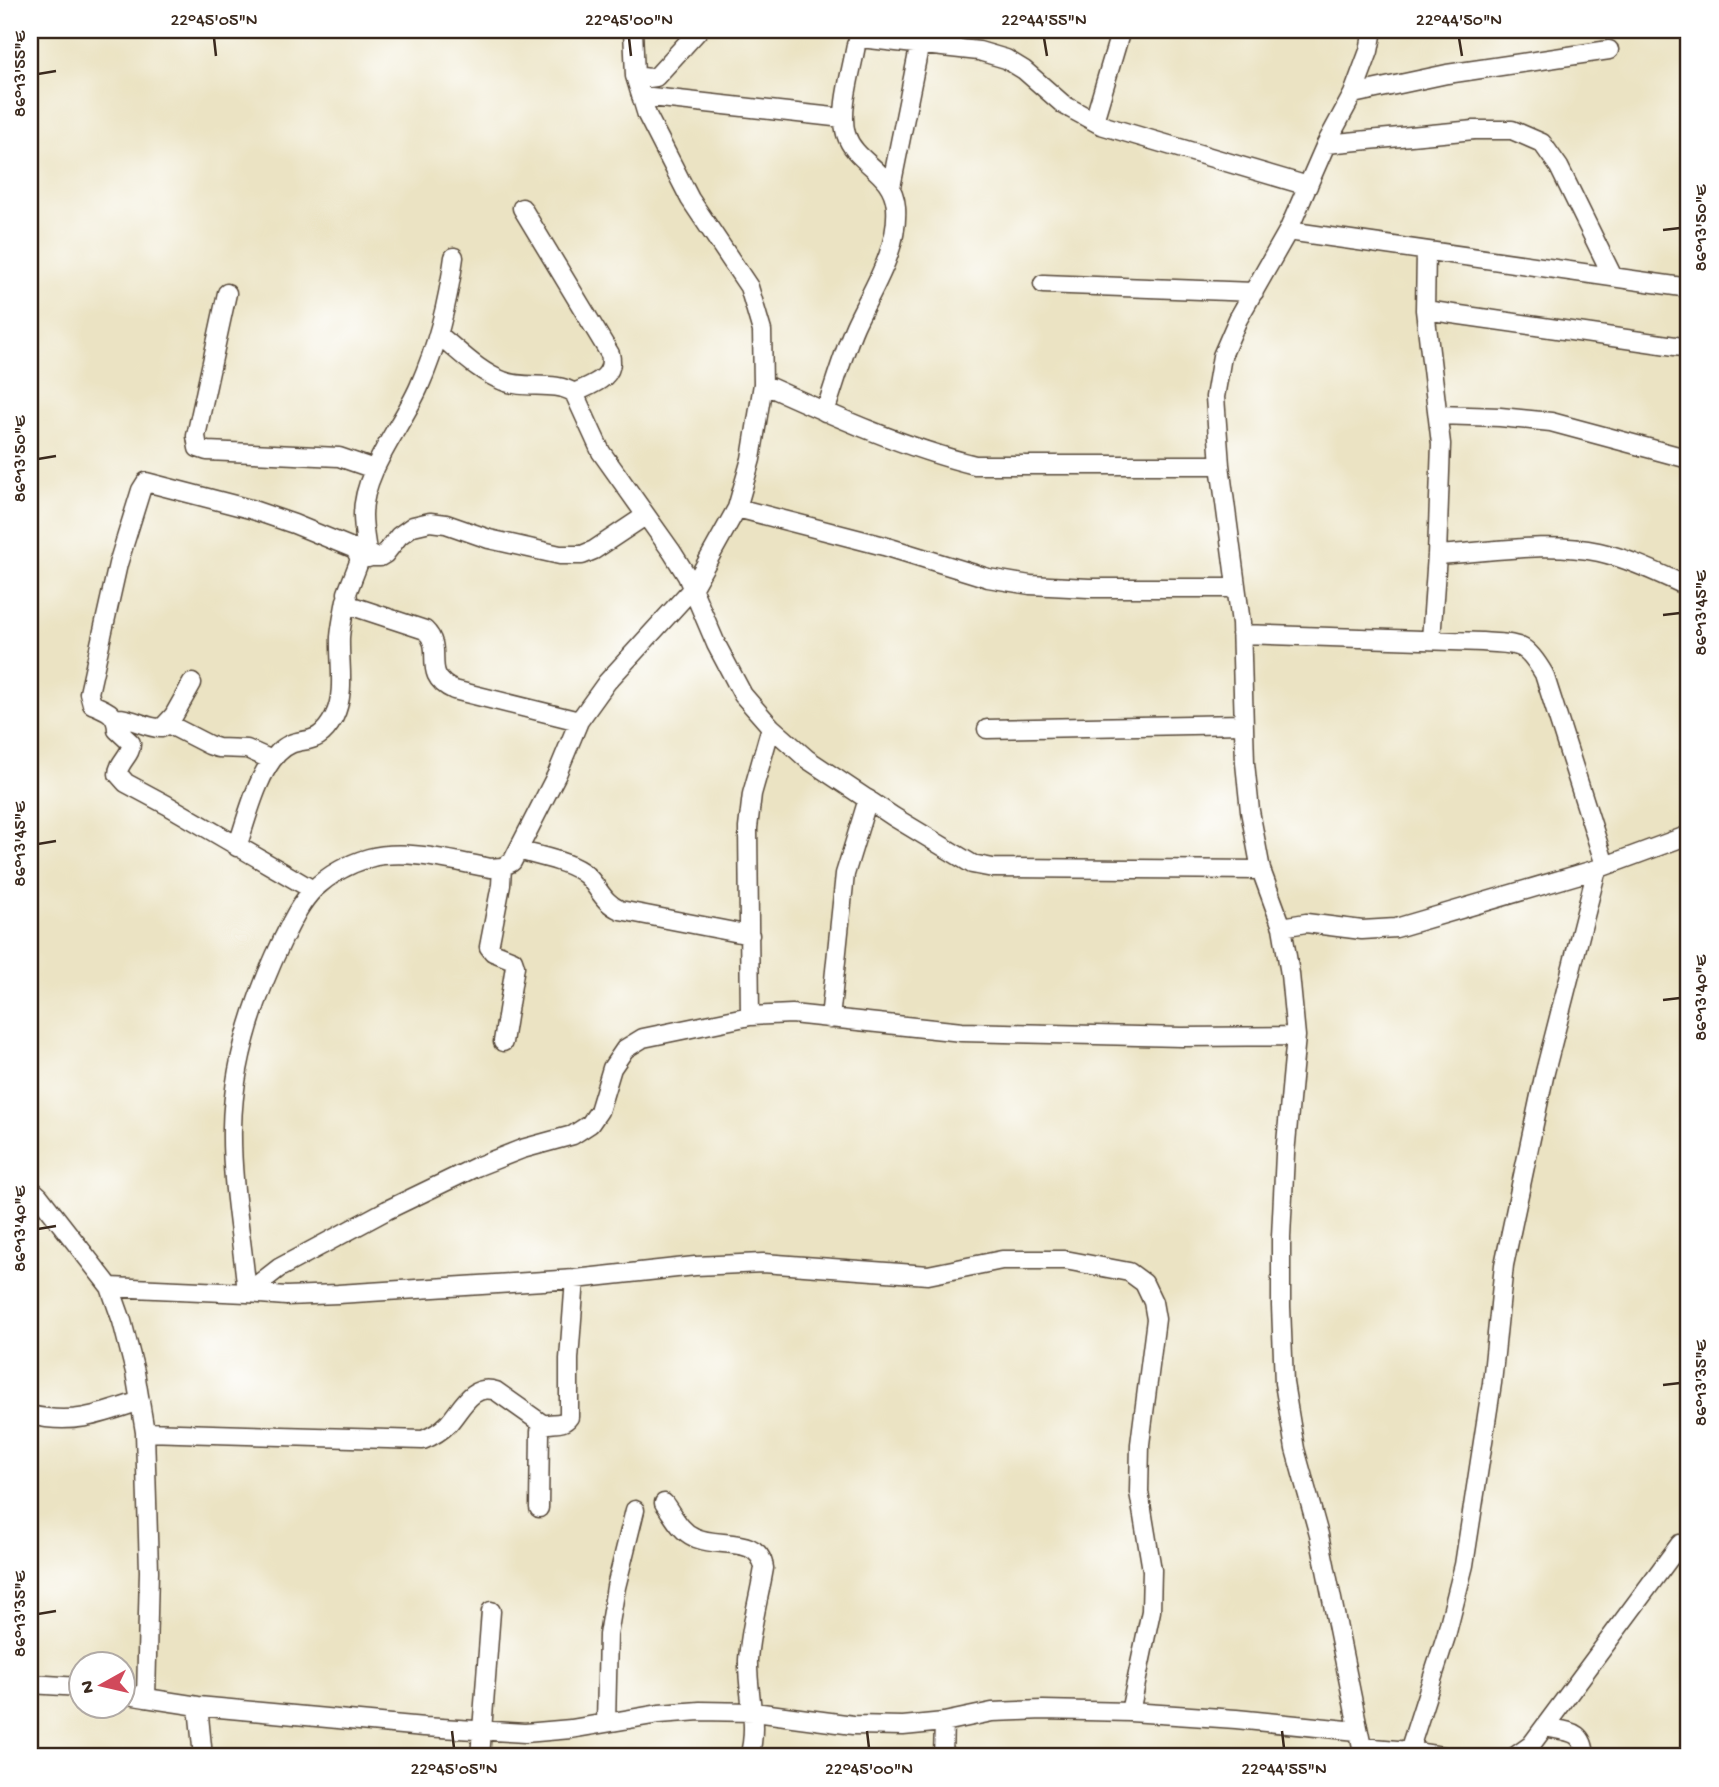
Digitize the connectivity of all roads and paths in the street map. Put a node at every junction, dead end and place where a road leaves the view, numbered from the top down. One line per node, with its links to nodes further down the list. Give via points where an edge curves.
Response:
1 (633, 30): 7 (street)
2 (699, 30): 7 (street, via 656,77)
3 (1121, 30): 11 (street)
4 (1373, 30): 8 (street)
5 (919, 43): 10 (street, via 860,37); 11 (street, via 1006,59 1064,105); 14 (street)
6 (1609, 50): 8 (street, via 1447,74)
7 (635, 76): 9 (street)
8 (1353, 94): 12 (street)
9 (642, 96): 10 (street); 27 (street, via 690,199 749,287 762,331)
10 (843, 118): 14 (street, via 850,146)
11 (1094, 121): 13 (street)
12 (1326, 145): 13 (street); 19 (street, via 1474,130 1512,130 1542,143 1559,167)
13 (1308, 186): 16 (street)
14 (891, 187): 29 (street, via 896,206 888,256)
15 (522, 208): 28 (street, via 610,354 609,373)
16 (1288, 231): 17 (street); 22 (street)
17 (1426, 252): 19 (street); 24 (street)
18 (454, 257): 25 (street)
19 (1613, 277): 21 (street)
20 (1043, 284): 22 (street)
21 (1689, 288)
22 (1254, 292): 32 (street, via 1222,356 1216,397)
23 (227, 293): 33 (street, via 196,436 198,448 339,457)
24 (1425, 310): 26 (street); 30 (street)
25 (440, 336): 28 (street, via 480,369 505,382 568,388); 33 (street, via 419,388)
26 (1689, 348)
27 (763, 384): 29 (street); 34 (street, via 751,459)
28 (574, 393): 35 (street, via 601,452)
29 (825, 412): 32 (street, via 941,457 975,465)
30 (1438, 415): 31 (street, via 1551,422); 36 (street)
31 (1689, 459)
32 (1220, 465): 39 (street)
33 (374, 469): 37 (street, via 362,512)
34 (737, 508): 39 (street, via 988,579 1089,588); 40 (street)
35 (645, 516): 37 (street, via 582,555 560,555 430,522 413,526 385,554); 40 (street)
36 (1437, 555): 38 (street, via 1569,548 1634,563); 43 (street)
37 (363, 557): 41 (street); 45 (street, via 355,549 294,523 146,482 118,564 89,693 92,704)
38 (1689, 587)
39 (1236, 588): 42 (street)
40 (692, 589): 46 (street, via 607,682); 49 (street, via 743,695)
41 (346, 600): 46 (street, via 354,608 425,630 433,643 435,674 442,684); 51 (street, via 340,638 340,698 334,717 316,739 287,745)
42 (1241, 634): 43 (street); 48 (street)
43 (1431, 640): 57 (street, via 1516,645 1532,653 1544,674)
44 (192, 683): 47 (street)
45 (116, 718): 47 (street, via 134,719 157,729); 54 (street, via 117,730 131,747 118,768 121,779)
46 (579, 721): 55 (street)
47 (168, 724): 51 (street, via 209,745 247,749)
48 (1243, 724): 50 (street); 58 (street, via 1250,811)
49 (771, 727): 52 (street, via 807,760); 61 (street, via 752,794 748,828)
50 (987, 729)
51 (272, 760): 54 (street)
52 (868, 799): 58 (street, via 972,864 993,868); 63 (street, via 845,874)
53 (1689, 835): 57 (street)
54 (237, 847): 59 (street)
55 (519, 850): 56 (street, via 512,862); 61 (street, via 585,874 609,905 620,910)
56 (502, 867): 59 (street, via 408,855 372,857 343,866); 65 (street, via 489,947 513,960 515,967)
57 (1601, 867): 60 (street, via 1396,928 1362,930 1306,923); 91 (street, via 1545,1072 1504,1265 1492,1383 1464,1565)
58 (1261, 870): 60 (street)
59 (313, 890): 69 (street, via 274,960 246,1033 236,1076 232,1129)
60 (1283, 927): 64 (street)
61 (750, 935): 62 (street)
62 (750, 1016): 63 (street, via 792,1014); 69 (street, via 643,1038 625,1049 612,1068 599,1111 573,1135 476,1167 387,1210 279,1268)
63 (830, 1019): 64 (street, via 962,1032)
64 (1296, 1037): 90 (street, via 1281,1237 1284,1383)
65 (503, 1042)
66 (30, 1188): 68 (street)
67 (575, 1279): 69 (street, via 299,1295); 72 (street, via 569,1417); 85 (street, via 763,1263 928,1275 1027,1259 1104,1266 1129,1272 1144,1283 1156,1320 1139,1468 1152,1570 1151,1611)
68 (110, 1287): 69 (street); 70 (street)
69 (247, 1293)
70 (139, 1401): 71 (street, via 72,1420); 73 (street)
71 (30, 1415)
72 (544, 1425): 73 (street, via 487,1388 470,1396 437,1434 423,1440); 75 (street)
73 (145, 1433): 82 (street)
74 (664, 1503): 84 (street, via 691,1537 747,1546 763,1558 748,1658)
75 (539, 1508)
76 (635, 1510): 87 (street, via 608,1636)
77 (1680, 1545): 88 (street)
78 (491, 1611): 89 (street)
79 (30, 1684): 80 (street)
80 (66, 1686)
81 (136, 1696): 82 (street)
82 (146, 1698): 83 (street)
83 (198, 1706): 89 (street); 92 (street)
84 (754, 1712): 86 (street, via 853,1725); 87 (street, via 659,1714); 94 (street)
85 (1130, 1712): 86 (street, via 992,1712); 90 (street, via 1236,1718)
86 (944, 1722): 95 (street)
87 (606, 1723): 89 (street, via 524,1733)
88 (1545, 1727): 97 (street); 98 (street, via 1575,1733 1584,1743)
89 (482, 1730): 93 (street)
90 (1361, 1745): 91 (street)
91 (1409, 1751): 96 (street)
92 (203, 1757)
93 (480, 1757)
94 (749, 1757)
95 (943, 1757)
96 (1448, 1757)
97 (1514, 1757)
98 (1585, 1757)

